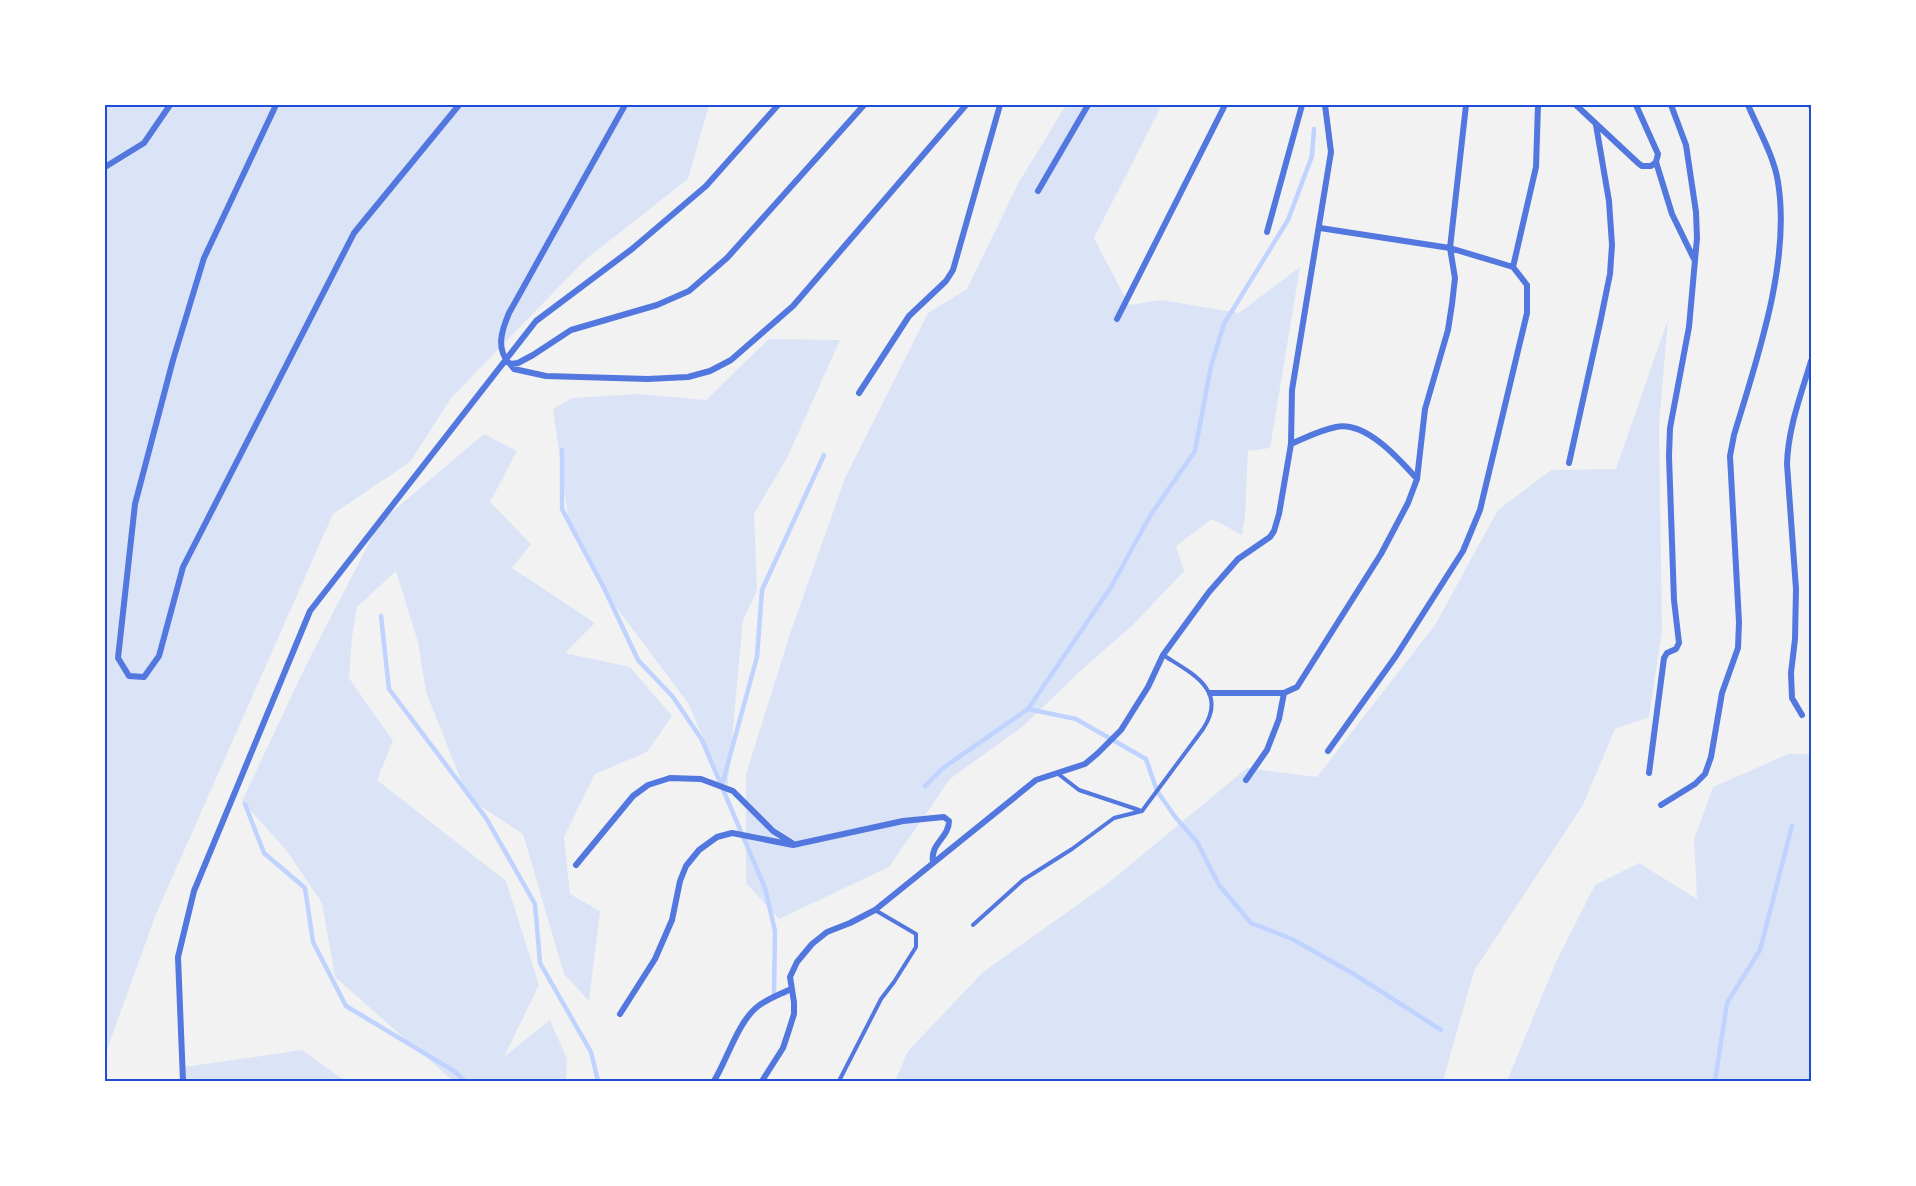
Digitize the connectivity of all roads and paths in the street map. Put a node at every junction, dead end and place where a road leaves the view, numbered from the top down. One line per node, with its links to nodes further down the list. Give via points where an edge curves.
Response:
1 (170, 105): 21 (street, via 144,143)
2 (276, 105): 3 (street, via 204,258 135,504 118,658 129,676 144,677 159,656 183,567 354,233)
3 (459, 105)
4 (625, 105): 30 (street, via 509,313 501,342)
5 (778, 105): 30 (street, via 706,186 632,249 536,321)
6 (864, 105): 30 (street, via 699,284 674,299 571,330 532,356 518,363)
7 (966, 105): 30 (street, via 793,306 731,360 687,377 648,379 546,376 514,369)
8 (1000, 105): 31 (street, via 953,270 909,316)
9 (1088, 105): 22 (street)
10 (1225, 105): 28 (street)
11 (1302, 105): 24 (street)
12 (1325, 105): 23 (street, via 1331,152)
13 (1466, 105): 25 (street)
14 (1538, 105): 27 (street, via 1536,167)
15 (1576, 105): 19 (street)
16 (1636, 105): 20 (street, via 1657,150)
17 (1671, 105): 26 (street, via 1686,145 1696,212)
18 (1748, 105): 43 (street, via 1778,180 1780,246 1774,289 1730,456 1738,648 1722,693 1705,774)
19 (1596, 125): 20 (street, via 1642,166); 33 (street, via 1609,201 1610,274)
20 (1656, 162): 26 (street, via 1672,214)
21 (105, 167)
22 (1038, 191)
23 (1320, 228): 25 (street); 32 (street, via 1292,390)
24 (1267, 232)
25 (1450, 248): 27 (street); 34 (street, via 1455,278 1452,304 1425,409)
26 (1695, 261): 41 (street, via 1689,327 1670,428 1674,600 1679,642 1664,658)
27 (1513, 267): 39 (street, via 1527,285 1527,314 1480,510 1463,551 1396,656)
28 (1117, 319)
29 (1811, 360): 38 (street, via 1792,424 1787,464 1796,589 1792,698)
30 (507, 362): 52 (street, via 310,611 194,891 178,957)
31 (859, 393)
32 (1291, 444): 34 (street, via 1338,426 1359,429 1395,455); 35 (street, via 1274,531 1238,560 1209,592)
33 (1569, 463)
34 (1417, 479): 37 (street, via 1381,554 1297,687)
35 (1163, 655): 36 (lane, via 1199,678); 40 (street, via 1121,730 1085,765)
36 (1210, 693): 37 (street); 44 (lane, via 1209,720)
37 (1284, 693): 42 (street, via 1267,750)
38 (1802, 715)
39 (1328, 751)
40 (1056, 773): 44 (lane, via 1079,790); 46 (street, via 1036,780)
41 (1649, 773)
42 (1246, 780)
43 (1661, 805)
44 (1142, 811): 49 (lane, via 1107,822 1023,880)
45 (795, 845): 46 (street, via 903,821 944,817 949,828 933,849); 47 (street, via 773,831 733,791 701,779 670,778 648,785 633,796); 51 (street, via 732,833 717,837 699,850 680,881 672,920 655,959)
46 (933, 862): 48 (street)
47 (576, 865)
48 (875, 910): 50 (street, via 827,932 812,944 790,976); 55 (lane, via 916,934 916,947 880,999)
49 (973, 925)
50 (791, 989): 53 (street, via 755,1008); 54 (street, via 794,1014 783,1048)
51 (620, 1014)
52 (183, 1081)
53 (714, 1081)
54 (762, 1081)
55 (838, 1081)

